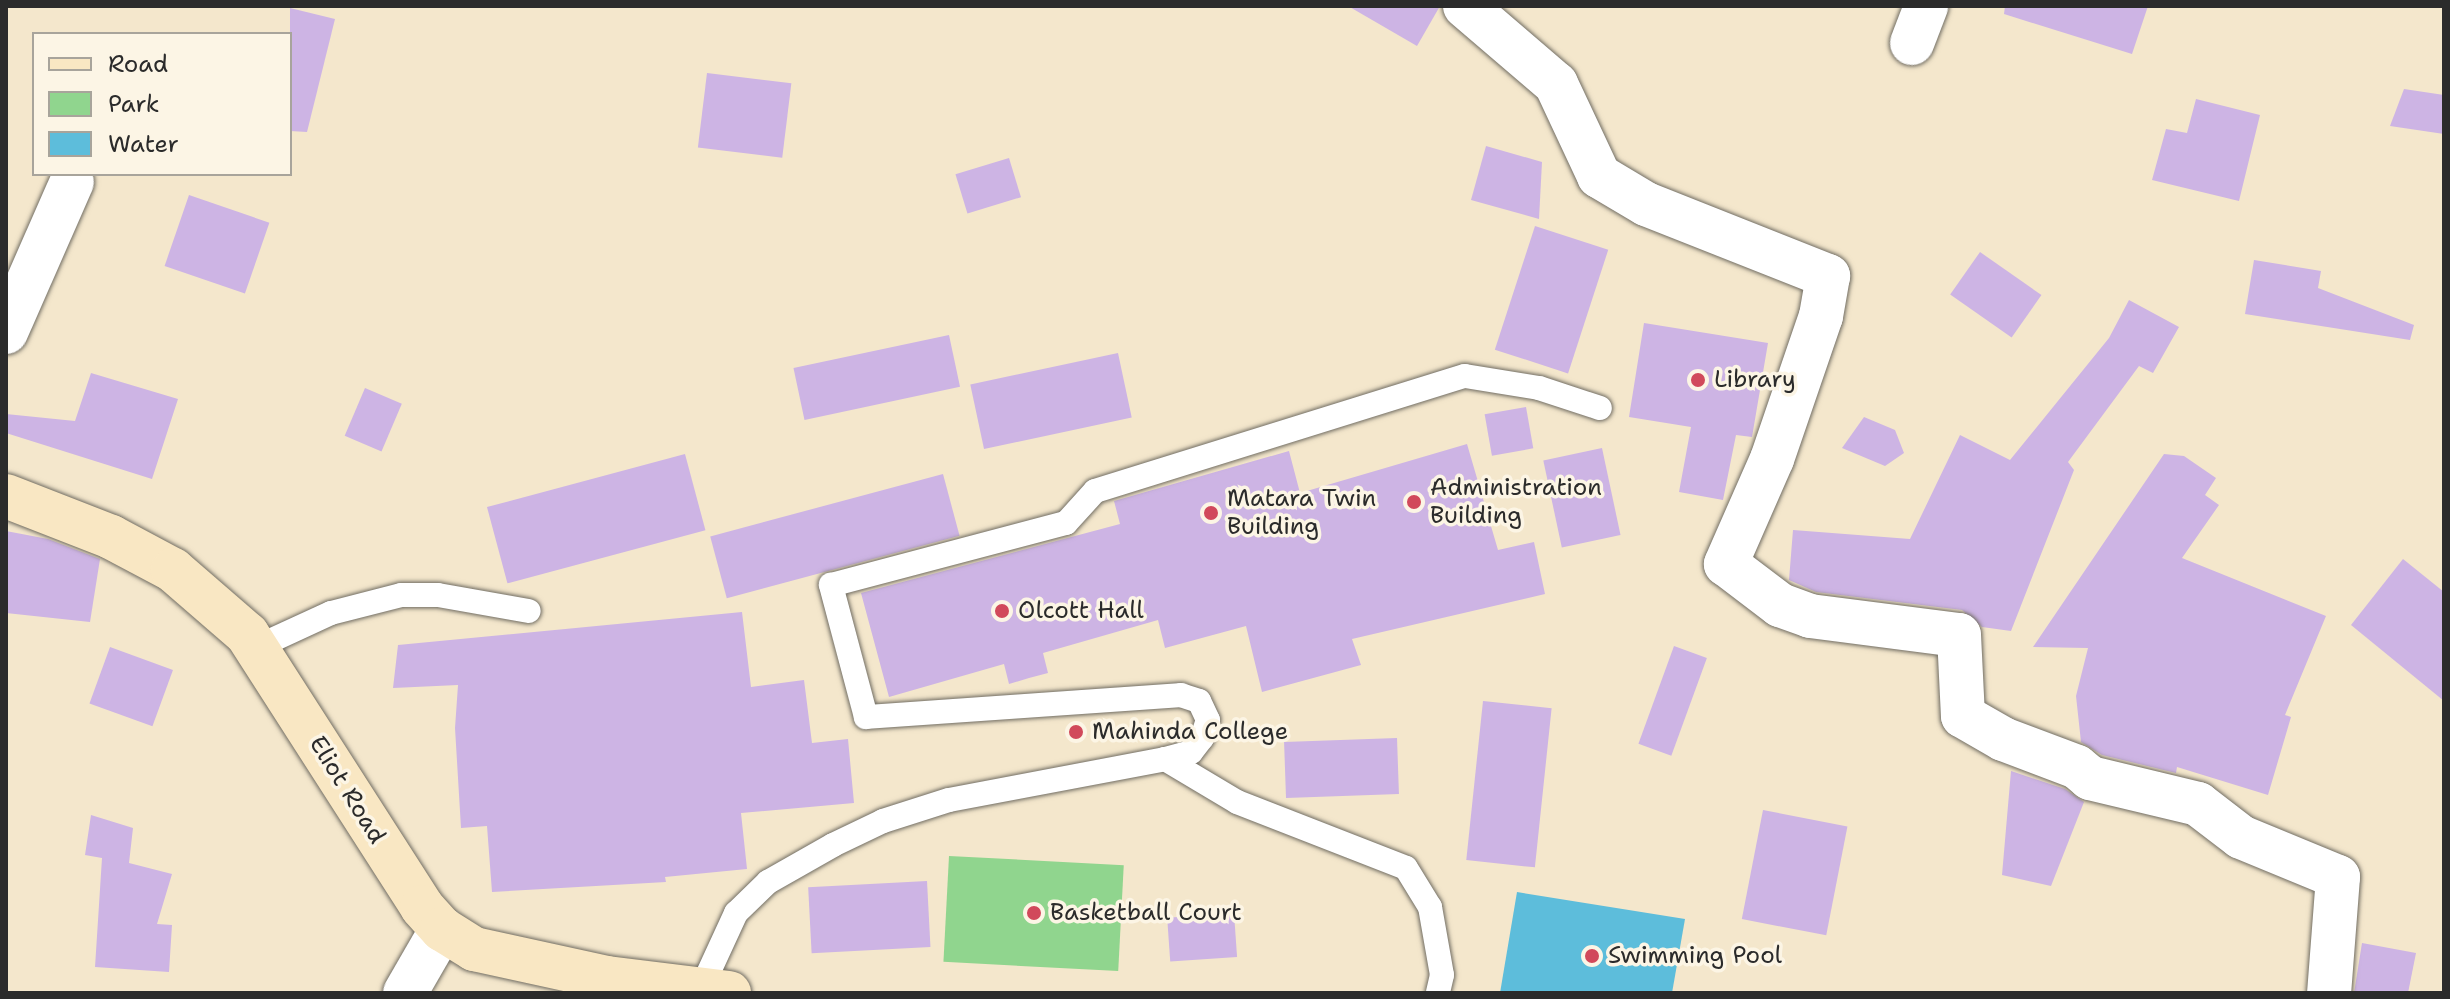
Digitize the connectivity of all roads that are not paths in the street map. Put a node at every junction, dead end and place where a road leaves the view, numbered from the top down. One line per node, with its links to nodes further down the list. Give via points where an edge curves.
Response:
1 (1465, 6): 13 (street, via 1556,84 1599,176 1646,204 1828,276 1821,316 1772,459 1726,564 1780,605 1810,616 1959,635 1963,716 2003,739 2077,767 2090,778 2198,804 2241,837 2338,877)
2 (72, 182): 3 (street)
3 (6, 332)
4 (1600, 408): 8 (lane, via 1539,388 1465,376 1095,491 1066,523 831,585 866,717 1181,695 1199,701 1208,720 1202,738 1191,752)
5 (6, 496): 7 (street, Eliot Road, via 111,537 173,570)
6 (529, 611): 7 (lane, via 438,595 401,595 331,613)
7 (257, 647): 9 (street, Eliot Road, via 422,907)
8 (1165, 759): 10 (lane, via 949,800 883,821 833,845 768,882 736,913); 12 (lane, via 1237,802 1406,868 1430,907 1442,975)
9 (442, 929): 10 (street, Eliot Road, via 489,952 607,978); 11 (street)
10 (715, 991)
11 (405, 993)
12 (1438, 993)
13 (2329, 993)

